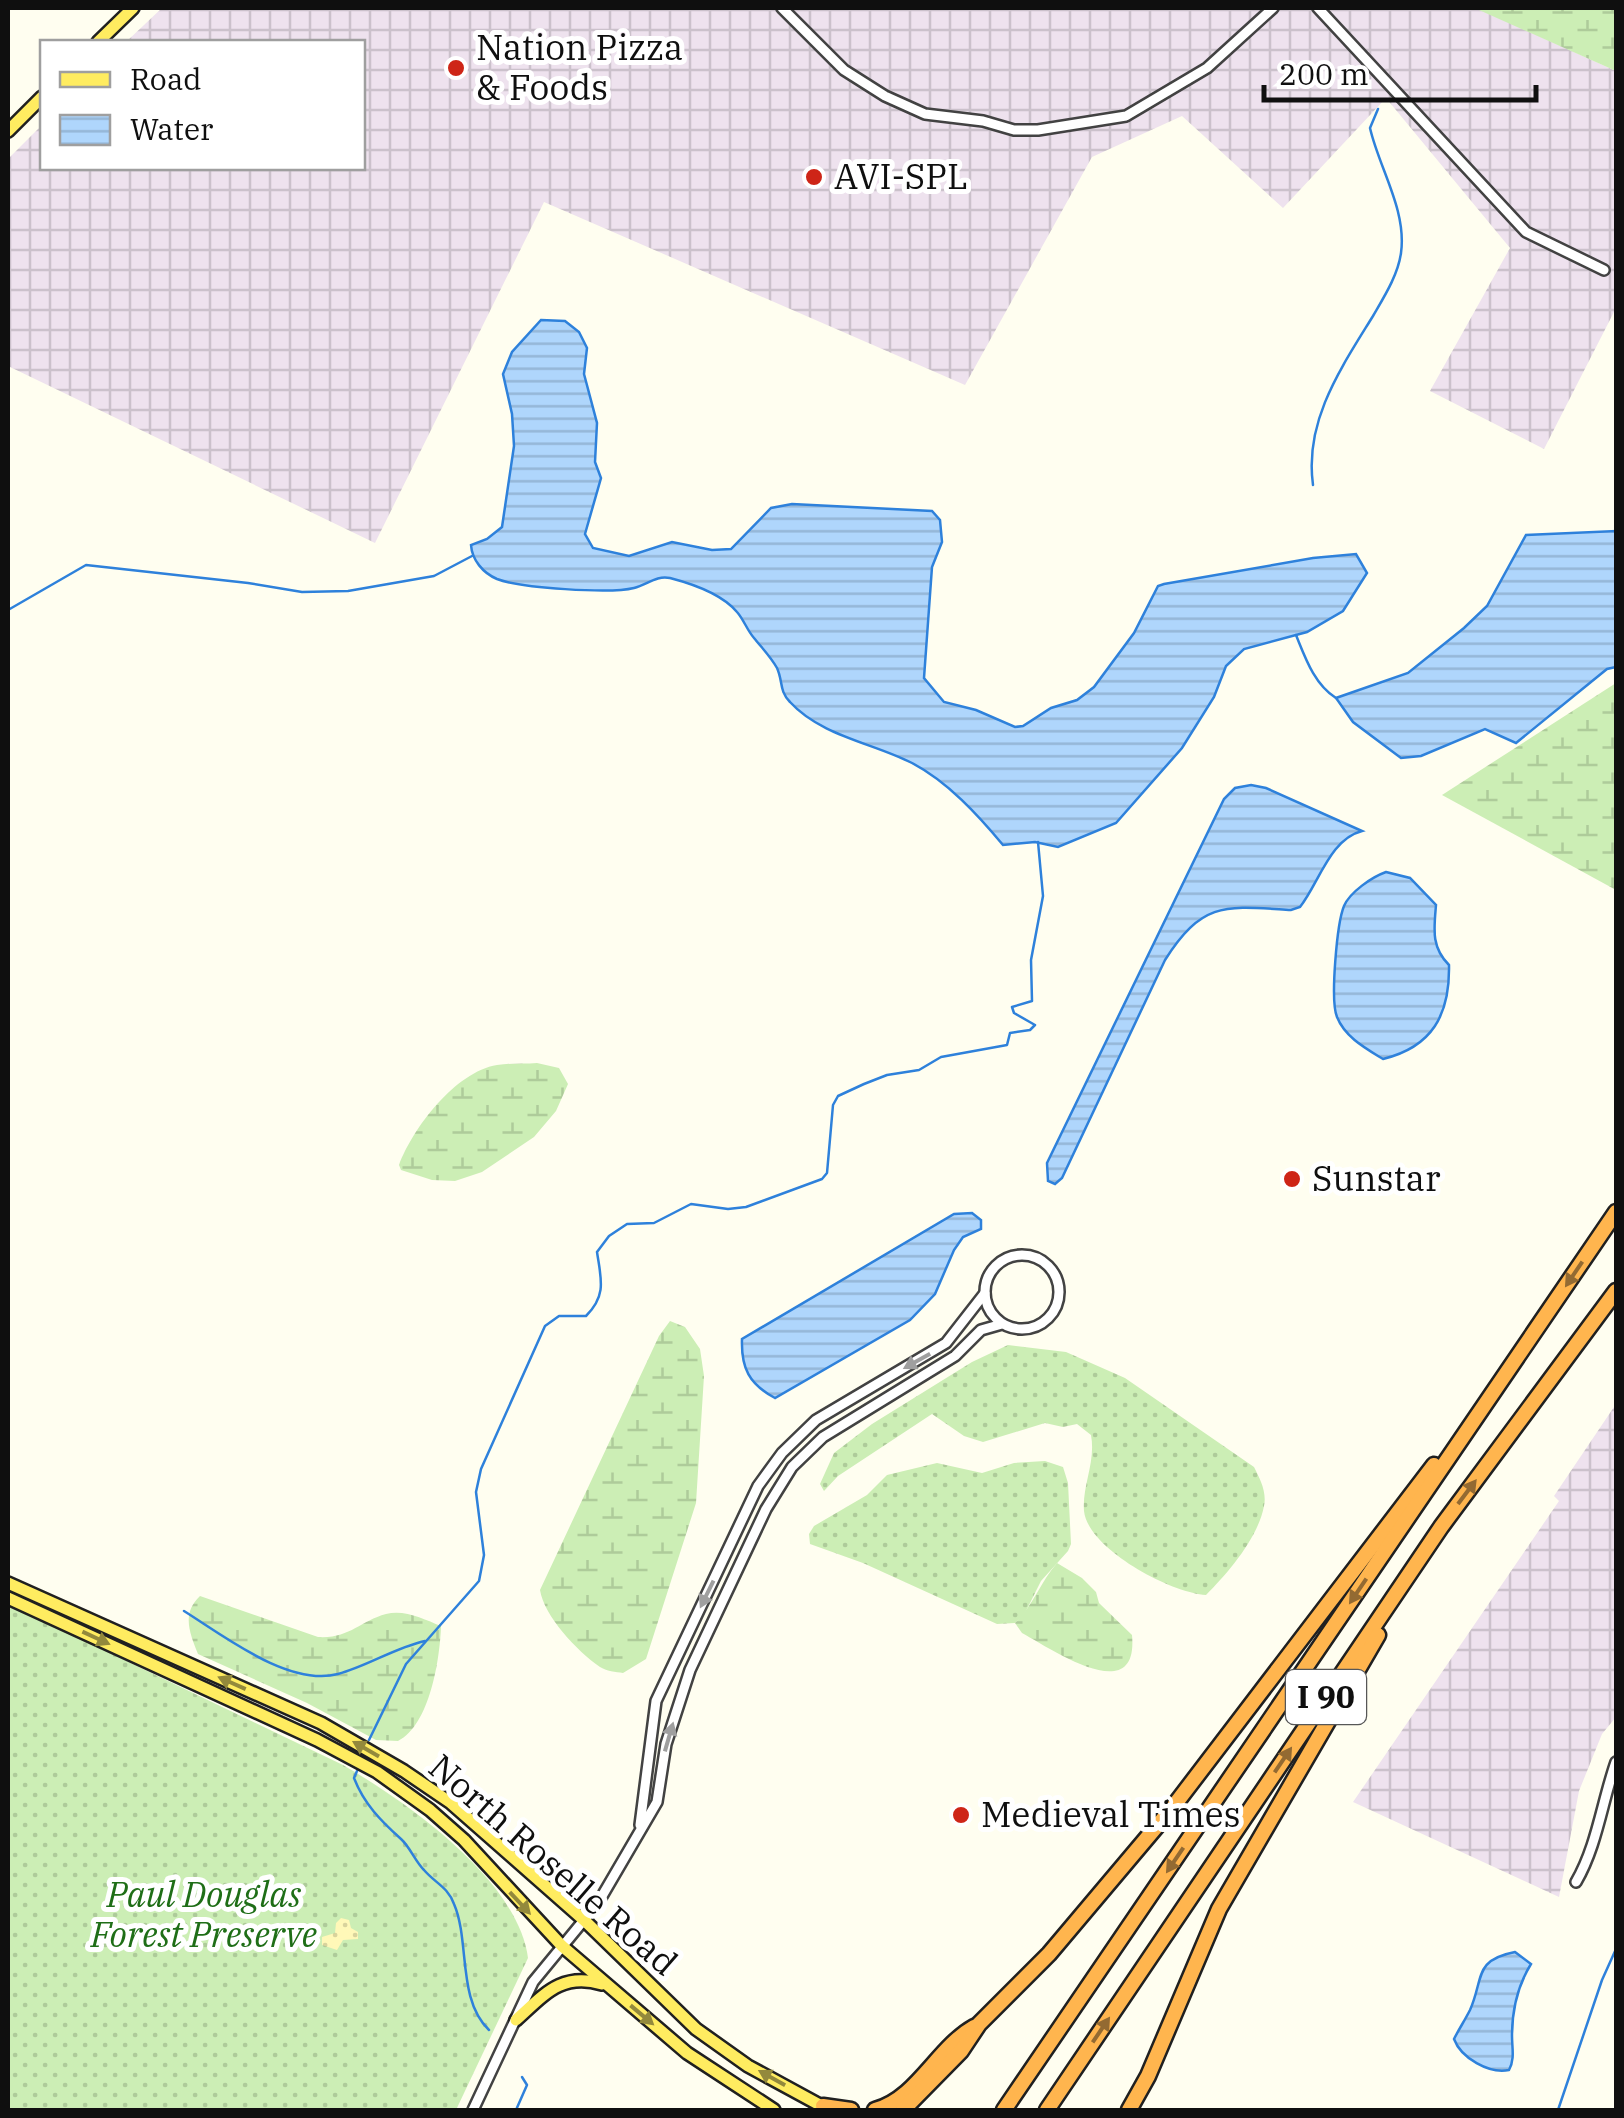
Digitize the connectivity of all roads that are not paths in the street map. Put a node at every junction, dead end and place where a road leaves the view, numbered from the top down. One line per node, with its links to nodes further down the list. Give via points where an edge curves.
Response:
1 (133, 8): 5 (main road)
2 (782, 8): 3 (street, via 844,70 885,96 925,114 1038,130 1126,116 1207,68)
3 (1273, 8)
4 (1318, 8): 8 (street, via 1526,232)
5 (100, 40)
6 (40, 99): 7 (main road)
7 (8, 131)
8 (1604, 270)
9 (1616, 1212): 13 (highway, I 90, one-way to 13)
10 (1616, 1291): 16 (highway, I 90, one-way to 10)
11 (985, 1293): 12 (street); 12 (street, via 990,1274 1012,1256 1032,1256 1055,1274 1058,1300 1045,1321 1020,1329); 14 (street, one-way to 14, via 946,1343 816,1420)
12 (1002, 1324): 15 (street, via 981,1330 955,1356 850,1419)
13 (1532, 1337): 30 (highway, via 1173,1807 1049,1954); 37 (highway, I 90, one-way to 37)
14 (789, 1446): 15 (street); 17 (street, via 758,1486)
15 (800, 1459): 18 (street)
16 (1441, 1527): 38 (highway, I 90, one-way to 16); 39 (highway, via 1219,1909)
17 (728, 1549): 18 (street); 21 (street, one-way to 21)
18 (743, 1557): 22 (street)
19 (8, 1582): 26 (main road, North Roselle Road, one-way to 19, via 451,1803 404,1771 321,1723)
20 (8, 1598): 27 (main road, North Roselle Road, one-way to 27, via 377,1772 464,1840)
21 (674, 1663): 22 (street); 24 (street, via 656,1700)
22 (690, 1670): 24 (street, one-way to 22, via 657,1802 666,1744)
23 (1616, 1762): 25 (street, via 1590,1857)
24 (640, 1828): 26 (street)
25 (1576, 1882)
26 (584, 1920): 27 (street); 31 (main road, North Roselle Road, one-way to 26, via 715,2044)
27 (562, 1946): 28 (main road, North Roselle Road); 29 (street, via 533,1982)
28 (607, 1985): 29 (main road, via 567,1981); 33 (main road, North Roselle Road, one-way to 33, via 687,2053)
29 (516, 2020): 32 (street)
30 (979, 2024): 35 (highway, via 959,2035 892,2104); 36 (highway)
31 (826, 2108): 34 (highway)
32 (474, 2110)
33 (774, 2110)
34 (851, 2110)
35 (875, 2110)
36 (902, 2110)
37 (1004, 2110)
38 (1046, 2110)
39 (1130, 2110)

